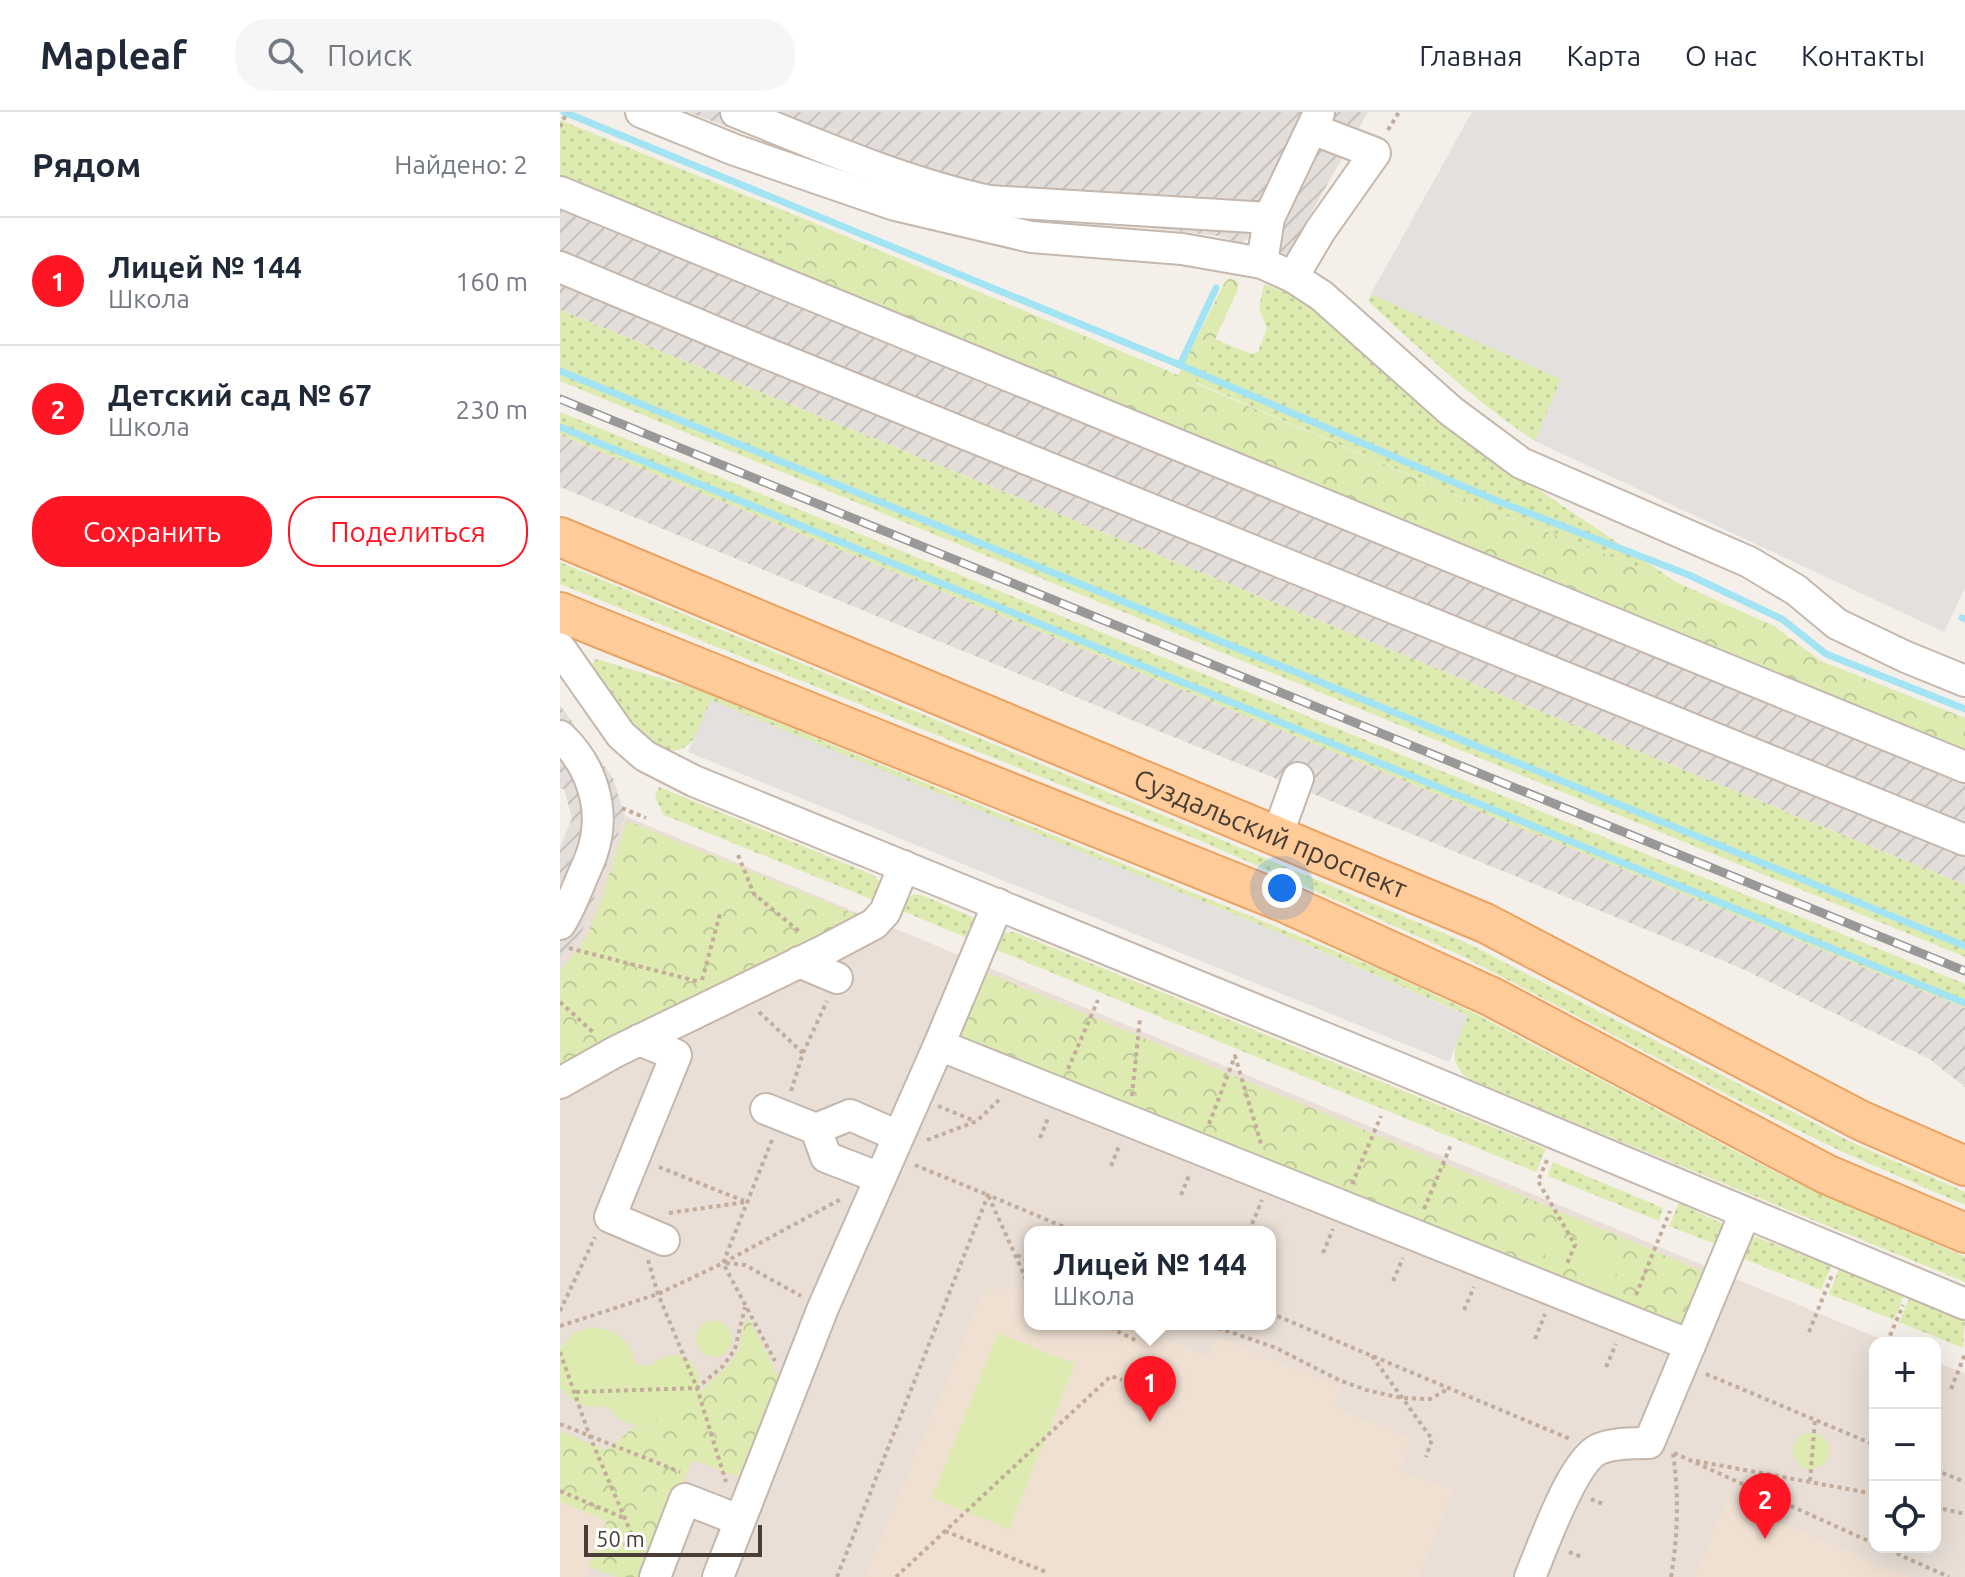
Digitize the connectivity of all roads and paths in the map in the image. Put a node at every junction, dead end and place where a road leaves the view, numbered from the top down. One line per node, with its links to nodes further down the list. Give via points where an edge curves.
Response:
1 (567, 112): 5 (path)
2 (641, 112): 8 (street, via 895,205 1031,237 1182,249)
3 (736, 112): 7 (street, via 955,194 989,201)
4 (1316, 120): 7 (street); 10 (street, via 1375,153)
5 (560, 127)
6 (560, 192): 16 (street)
7 (1269, 218): 8 (street)
8 (1262, 263): 10 (street)
9 (560, 267): 19 (street)
10 (1293, 277): 14 (street, via 1521,463 1749,562 1796,590 1837,624)
11 (560, 537): 18 (main road, Суздальский проспект)
12 (560, 612): 58 (main road, Суздальский проспект, via 1283,902 1492,997 1826,1174)
13 (560, 648): 21 (street, via 621,735 645,756)
14 (1965, 681)
15 (560, 736): 24 (street, via 597,798 598,828)
16 (1965, 767)
17 (1298, 778): 18 (street)
18 (1277, 836): 49 (main road, Суздальский проспект, via 1485,923 1862,1121)
19 (1965, 840)
20 (738, 855): 26 (path, via 754,894)
21 (904, 866): 22 (street); 26 (street, via 885,912 874,924)
22 (998, 904): 33 (street); 55 (street)
23 (720, 914): 28 (path)
24 (560, 924)
25 (560, 946): 28 (path)
26 (811, 957): 27 (street); 29 (street)
27 (837, 978): 35 (path)
28 (702, 982): 29 (path)
29 (738, 991): 34 (street); 35 (path)
30 (1098, 1000): 37 (path)
31 (560, 1002): 34 (path)
32 (1140, 1018): 42 (path)
33 (939, 1045): 37 (street); 38 (street)
34 (627, 1046): 36 (street); 48 (street, via 676,1055)
35 (803, 1053): 39 (path)
36 (560, 1083)
37 (1047, 1088): 41 (path, via 1001,1098); 42 (street)
38 (915, 1097): 41 (path); 46 (street)
39 (774, 1112): 43 (street); 52 (path)
40 (1381, 1116): 53 (path)
41 (977, 1121): 46 (path)
42 (1130, 1121): 45 (street)
43 (816, 1129): 46 (street, via 826,1157); 46 (street, via 850,1115)
44 (1451, 1145): 59 (path)
45 (1200, 1149): 50 (street); 50 (path, via 1235,1056)
46 (890, 1156): 51 (path); 63 (path); 71 (street)
47 (1549, 1156): 66 (path, via 1538,1181 1575,1245)
48 (635, 1157): 52 (path); 56 (street)
49 (1965, 1166)
50 (1271, 1178): 53 (street)
51 (988, 1195): 57 (path); 61 (path); 118 (path)
52 (746, 1202): 56 (path); 63 (path)
53 (1342, 1206): 59 (street)
54 (1672, 1207): 74 (path)
55 (1745, 1213): 69 (street); 84 (street)
56 (623, 1222): 60 (street); 67 (path); 72 (path, via 595,1236)
57 (1062, 1226)
58 (1965, 1233)
59 (1413, 1235): 66 (street)
60 (664, 1240)
61 (1014, 1254): 62 (path); 65 (path)
62 (1024, 1259)
63 (723, 1263): 67 (path); 70 (path); 71 (path, via 745,1265)
64 (1835, 1267): 78 (path)
65 (1024, 1275)
66 (1555, 1291): 74 (street); 80 (path)
67 (658, 1294): 75 (path); 88 (path)
68 (1907, 1296): 79 (path)
69 (1965, 1304)
70 (746, 1305): 88 (path, via 735,1349); 91 (path)
71 (823, 1308): 91 (street)
72 (560, 1311)
73 (1276, 1316): 85 (path)
74 (1626, 1320): 84 (street); 86 (path)
75 (560, 1326)
76 (1115, 1330): 81 (path)
77 (1225, 1330): 93 (path, via 1276,1348 1339,1380)
78 (1809, 1332)
79 (1890, 1337)
80 (1535, 1339)
81 (1137, 1341)
82 (560, 1352): 92 (path)
83 (1965, 1354): 90 (path)
84 (1686, 1355): 94 (path); 98 (street)
85 (1372, 1356): 89 (path); 93 (path)
86 (1606, 1367)
87 (1122, 1380): 112 (path, via 1111,1376)
88 (697, 1388): 92 (path); 109 (path, via 730,1492)
89 (1450, 1388): 93 (path, via 1430,1399); 99 (path)
90 (1951, 1389)
91 (791, 1391): 109 (street)
92 (575, 1392): 96 (path)
93 (1402, 1398): 100 (path, via 1432,1439)
94 (1815, 1420): 97 (path); 104 (path)
95 (560, 1424): 96 (path)
96 (590, 1437): 103 (path); 111 (path)
97 (1869, 1442)
98 (1661, 1448): 99 (street, via 1623,1444); 101 (path); 121 (path, via 1677,1480)
99 (1596, 1450): 120 (street, via 1566,1489)
100 (1426, 1457)
101 (1689, 1460): 104 (path); 113 (path)
102 (1941, 1472): 105 (path)
103 (688, 1475)
104 (1810, 1482): 107 (path)
105 (1965, 1482)
106 (560, 1491): 111 (path)
107 (1869, 1493)
108 (1941, 1508): 110 (path)
109 (743, 1510): 115 (street, via 685,1499); 117 (street)
110 (1965, 1514)
111 (626, 1518): 115 (path)
112 (945, 1531): 116 (path); 119 (path)
113 (1869, 1541)
114 (1895, 1553): 122 (path)
115 (649, 1570)
116 (1046, 1572)
117 (718, 1577)
118 (837, 1577)
119 (896, 1577)
120 (1530, 1577)
121 (1671, 1577)
122 (1949, 1577)

